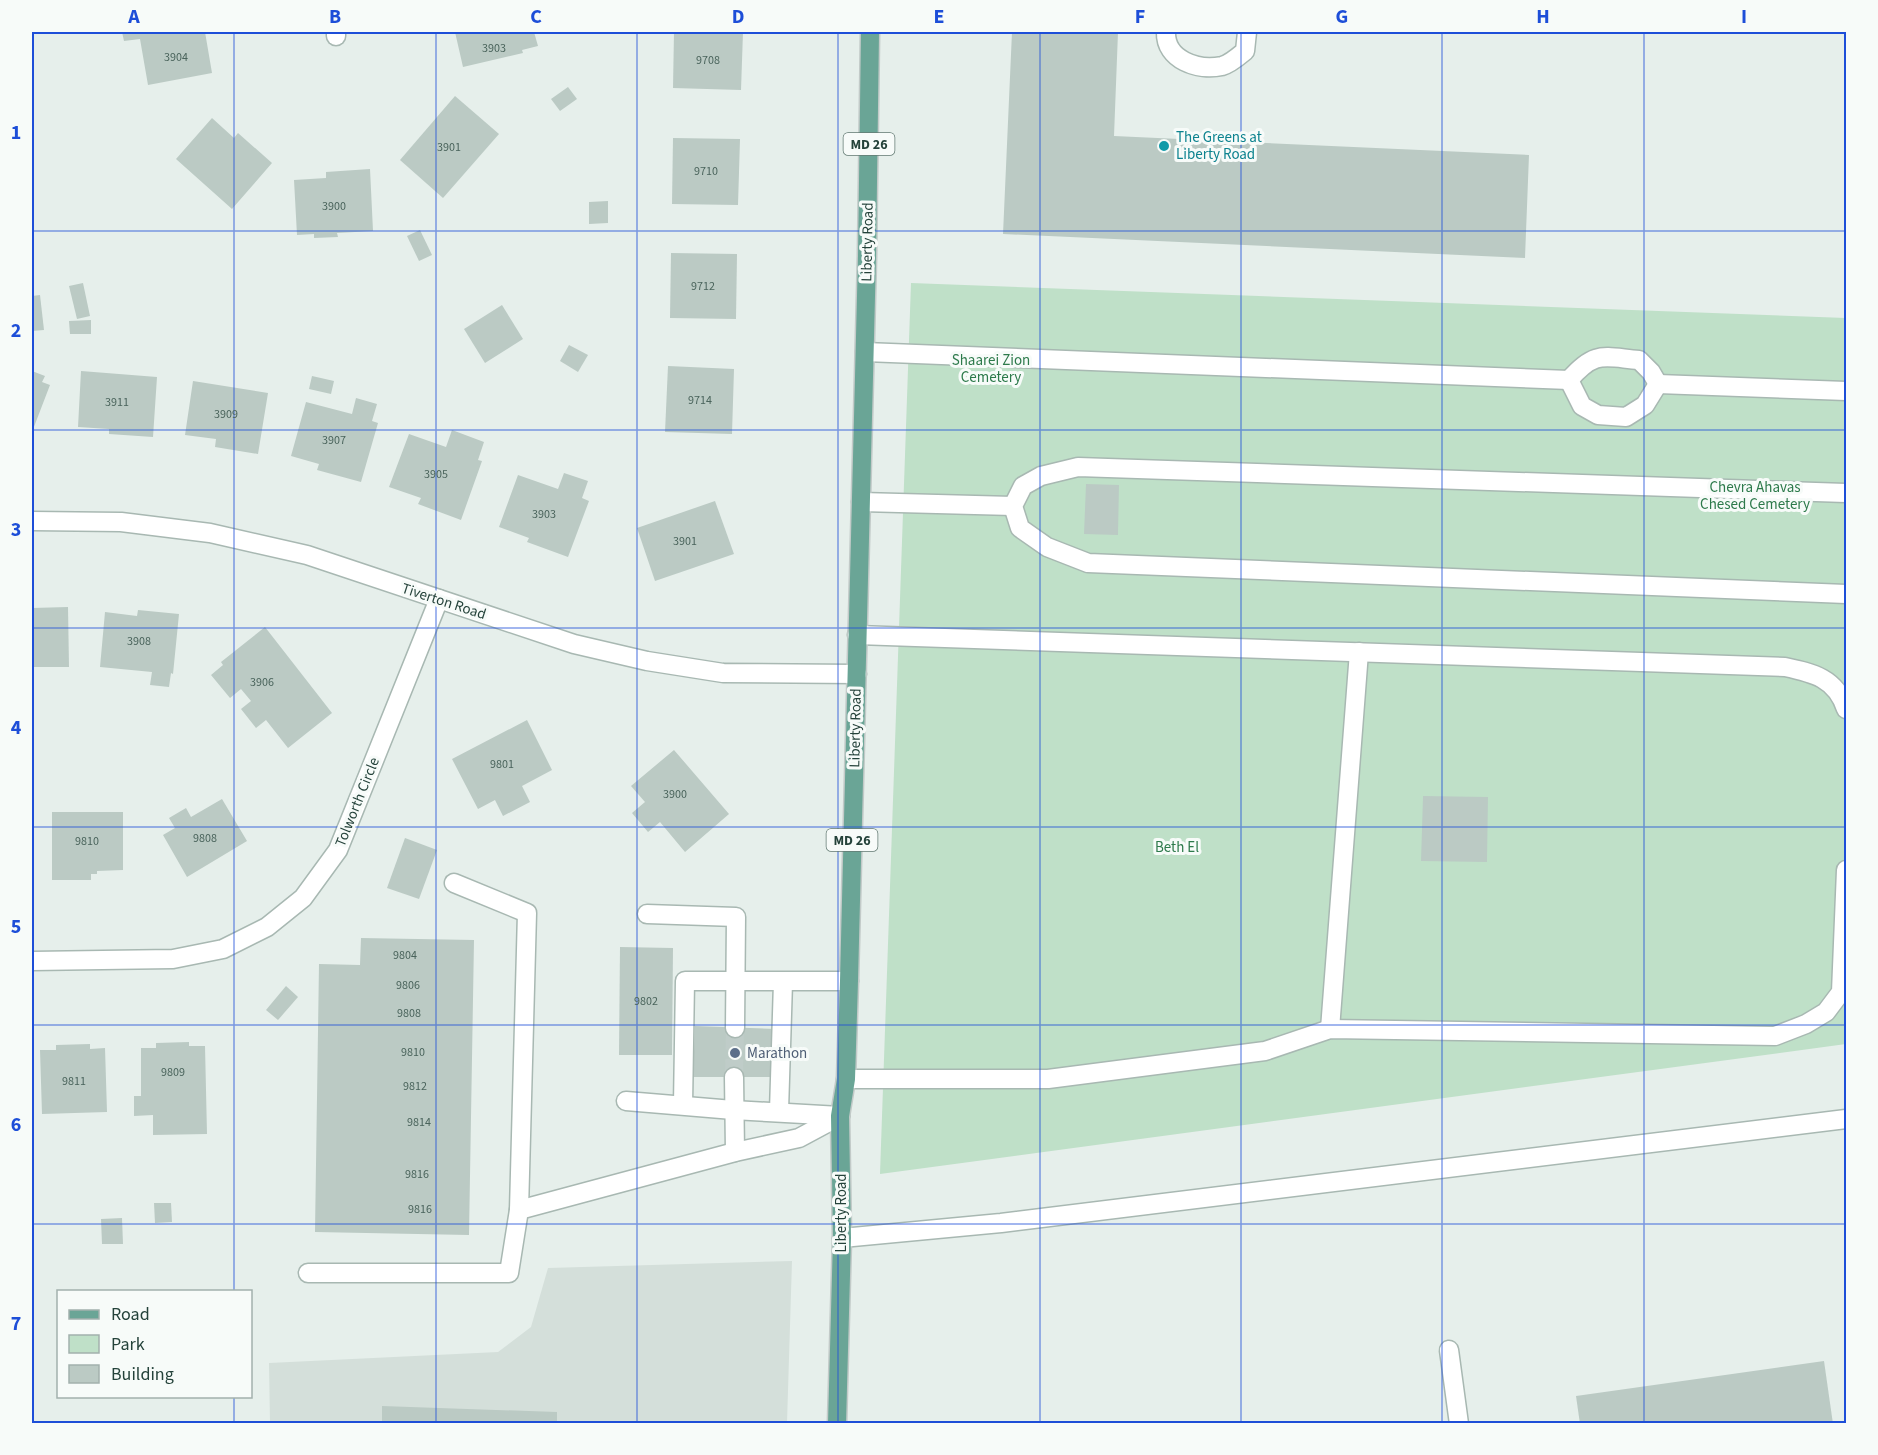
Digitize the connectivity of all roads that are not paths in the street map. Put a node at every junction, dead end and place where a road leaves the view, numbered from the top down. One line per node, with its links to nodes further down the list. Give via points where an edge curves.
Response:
1 (870, 32): 4 (main road, Liberty Road / MD 26)
2 (1166, 32): 3 (street, via 1171,50 1179,58 1205,68 1225,66 1245,51)
3 (1247, 32)
4 (865, 352): 5 (street); 9 (main road, Liberty Road / MD 26)
5 (1569, 380): 6 (street, via 1582,365 1600,356 1639,360); 6 (street, via 1582,406 1598,416 1626,417 1645,405)
6 (1658, 384): 7 (street)
7 (1846, 391)
8 (1846, 493): 10 (street, via 1078,466 1041,476 1023,486)
9 (861, 502): 10 (street); 14 (main road, Liberty Road / MD 26)
10 (1013, 506): 12 (street, via 1020,528 1047,547 1088,563)
11 (32, 521): 13 (street, Tiverton Road, via 121,522 210,533 307,555)
12 (1846, 594)
13 (439, 599): 16 (street, Tiverton Road, via 574,644 647,661 723,673); 21 (street, Tolworth Circle, via 338,850 303,898 267,927 223,949 173,958)
14 (857, 635): 15 (street); 16 (main road, Liberty Road / MD 26)
15 (1359, 652): 17 (street, via 1785,667 1811,672 1828,681); 26 (street)
16 (856, 674): 23 (main road, Liberty Road / MD 26)
17 (1846, 709)
18 (1846, 870): 26 (street, via 1841,992 1827,1012 1775,1036)
19 (454, 883): 36 (street, via 527,913)
20 (647, 914): 22 (street, via 736,917)
21 (32, 960)
22 (735, 981): 24 (street); 25 (street); 30 (street, via 685,981)
23 (849, 981): 24 (street); 28 (main road, Liberty Road / MD 26)
24 (783, 982): 32 (street)
25 (735, 1028)
26 (1330, 1029): 28 (street, via 1265,1051 1048,1078)
27 (734, 1077): 31 (street)
28 (846, 1079): 33 (main road, Liberty Road / MD 26)
29 (626, 1101): 30 (street)
30 (683, 1105): 31 (street)
31 (733, 1110): 32 (street); 35 (street)
32 (779, 1111): 33 (street)
33 (840, 1116): 35 (street, via 799,1138); 37 (main road, Liberty Road / MD 26)
34 (1846, 1119): 37 (street, via 1013,1221)
35 (735, 1152): 36 (street)
36 (519, 1210): 38 (street, via 509,1273)
37 (842, 1238): 40 (main road, Liberty Road / MD 26)
38 (308, 1274)
39 (1449, 1350): 41 (street)
40 (837, 1424)
41 (1459, 1424)

